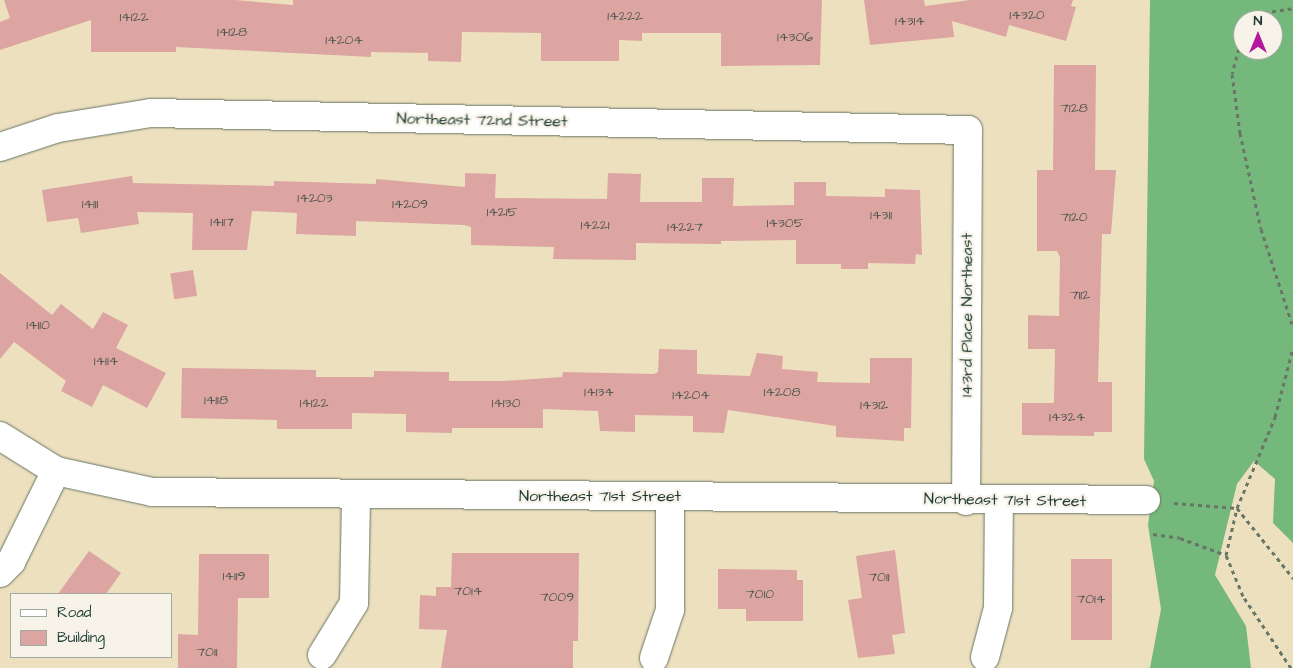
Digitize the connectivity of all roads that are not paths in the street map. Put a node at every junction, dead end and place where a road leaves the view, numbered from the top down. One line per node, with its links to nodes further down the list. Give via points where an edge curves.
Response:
1 (968, 130): 2 (street, Northeast 72nd Street, via 151,112 58,128); 7 (street, 143rd Place Northeast)
2 (0, 147)
3 (0, 436): 4 (street, Northeast 71st Street)
4 (56, 471): 5 (street, Northeast 71st Street, via 152,492); 10 (street, via 11,562)
5 (356, 494): 6 (street, Northeast 71st Street); 11 (street, via 354,603)
6 (670, 497): 7 (street, Northeast 71st Street); 13 (street, via 670,610)
7 (966, 500): 9 (street, Northeast 71st Street)
8 (1146, 500): 9 (street, Northeast 71st Street)
9 (999, 502): 12 (street, via 998,608)
10 (0, 573)
11 (322, 655)
12 (985, 657)
13 (654, 658)

